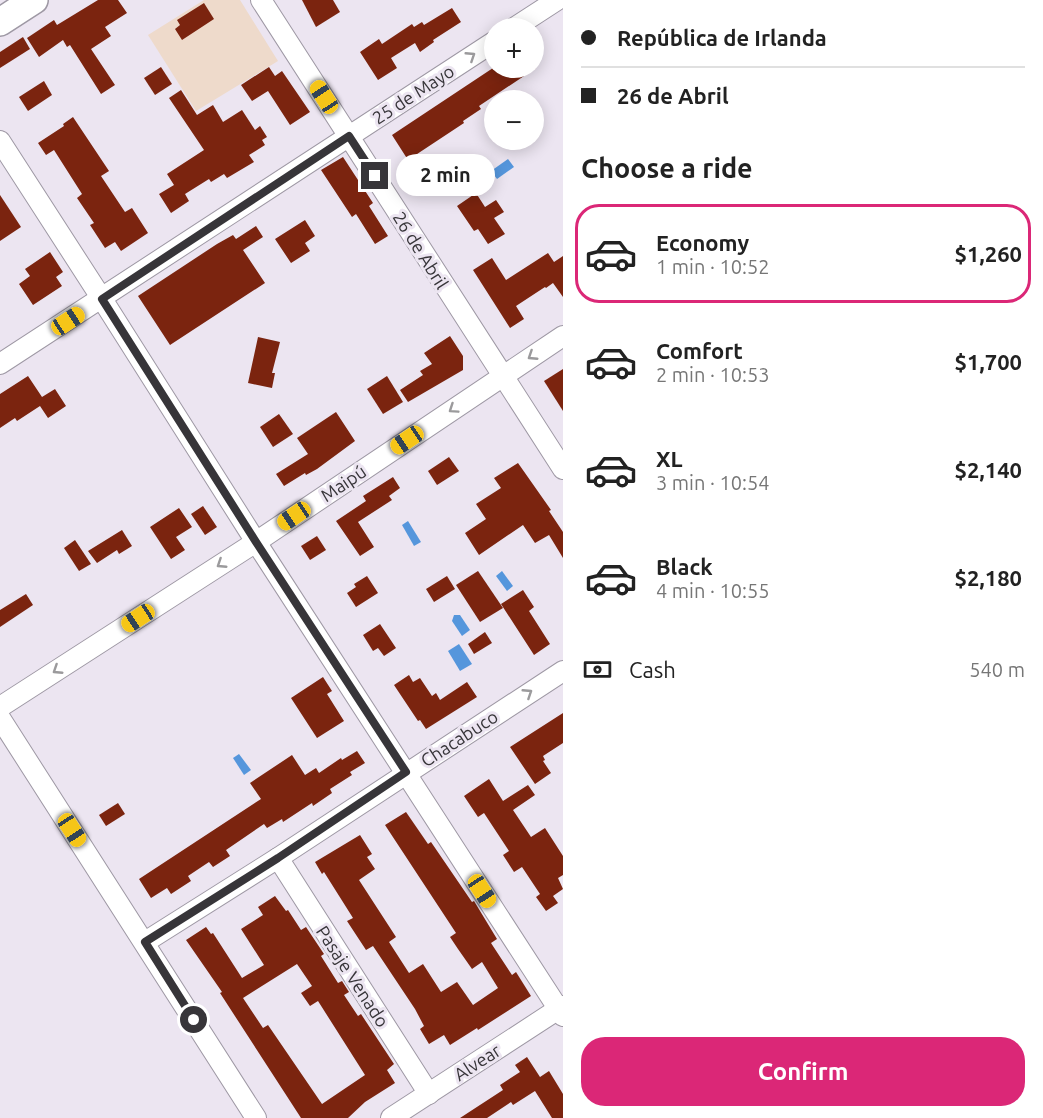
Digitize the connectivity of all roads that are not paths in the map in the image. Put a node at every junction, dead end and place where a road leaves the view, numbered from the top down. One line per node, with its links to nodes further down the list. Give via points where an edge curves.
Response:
1 (34, 0): 5 (main road)
2 (261, 0): 7 (street, 26 de Abril)
3 (557, 0): 4 (street)
4 (529, 18)
5 (0, 22)
6 (484, 48): 7 (street, 25 de Mayo, one-way to 6)
7 (349, 136): 9 (street, 25 de Mayo); 12 (street, 26 de Abril)
8 (0, 141): 9 (street)
9 (102, 299): 11 (street, 25 de Mayo); 14 (street)
10 (563, 336): 12 (street, Maipú, one-way to 12)
11 (0, 364)
12 (501, 376): 13 (street, 26 de Abril); 14 (street, Maipú, one-way to 14)
13 (563, 469)
14 (256, 542): 16 (street, Maipú, one-way to 16); 18 (street)
15 (563, 671): 18 (street, Chacabuco, one-way to 15)
16 (0, 707)
17 (0, 718): 20 (street)
18 (406, 772): 19 (street, Chacabuco); 21 (street)
19 (278, 858): 20 (street, Chacabuco); 22 (street, Pasaje Venado)
20 (145, 942): 23 (street)
21 (561, 1010): 22 (street, Alvear)
22 (429, 1094): 24 (street, Alvear)
23 (256, 1118)
24 (391, 1118)

